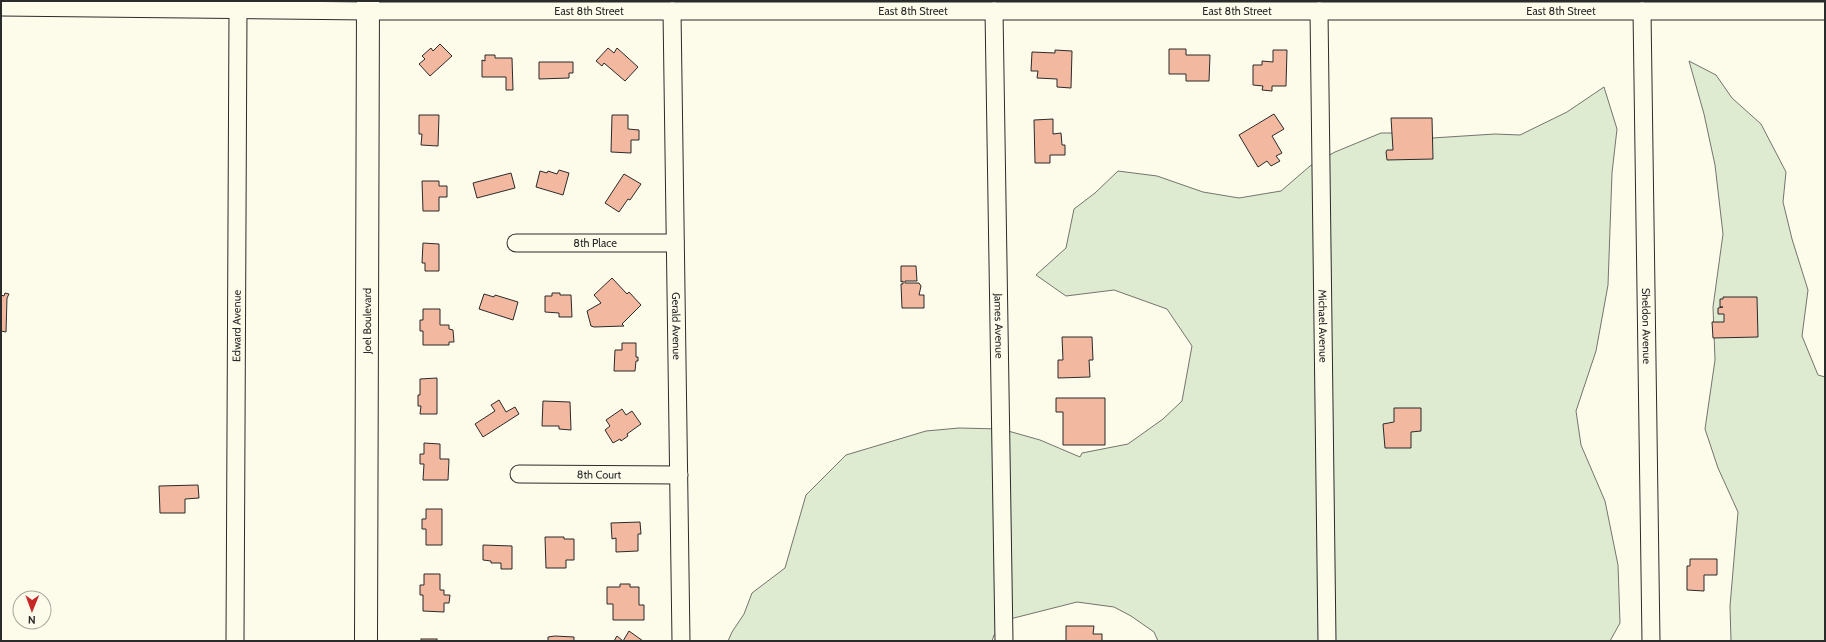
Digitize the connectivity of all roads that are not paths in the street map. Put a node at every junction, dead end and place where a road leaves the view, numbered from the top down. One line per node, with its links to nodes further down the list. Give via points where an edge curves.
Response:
1 (368, 6): 3 (street, East 8th Street); 4 (street, East 8th Street); 14 (main road, Joel Boulevard)
2 (1, 7): 3 (street, East 8th Street)
3 (238, 10): 13 (street, Edward Avenue)
4 (672, 11): 5 (street, East 8th Street); 10 (street, Gerald Avenue)
5 (994, 11): 8 (street, East 8th Street); 16 (street, James Avenue)
6 (1642, 11): 7 (street, East 8th Street); 8 (street, East 8th Street); 18 (street, Sheldon Avenue)
7 (1825, 11)
8 (1319, 12): 17 (street, Michael Avenue)
9 (516, 243): 10 (street, 8th Place)
10 (675, 243): 12 (street, Gerald Avenue)
11 (520, 474): 12 (street, 8th Court)
12 (679, 474): 15 (street, Gerald Avenue)
13 (235, 641)
14 (366, 641)
15 (681, 641)
16 (1004, 641)
17 (1328, 641)
18 (1651, 641)

